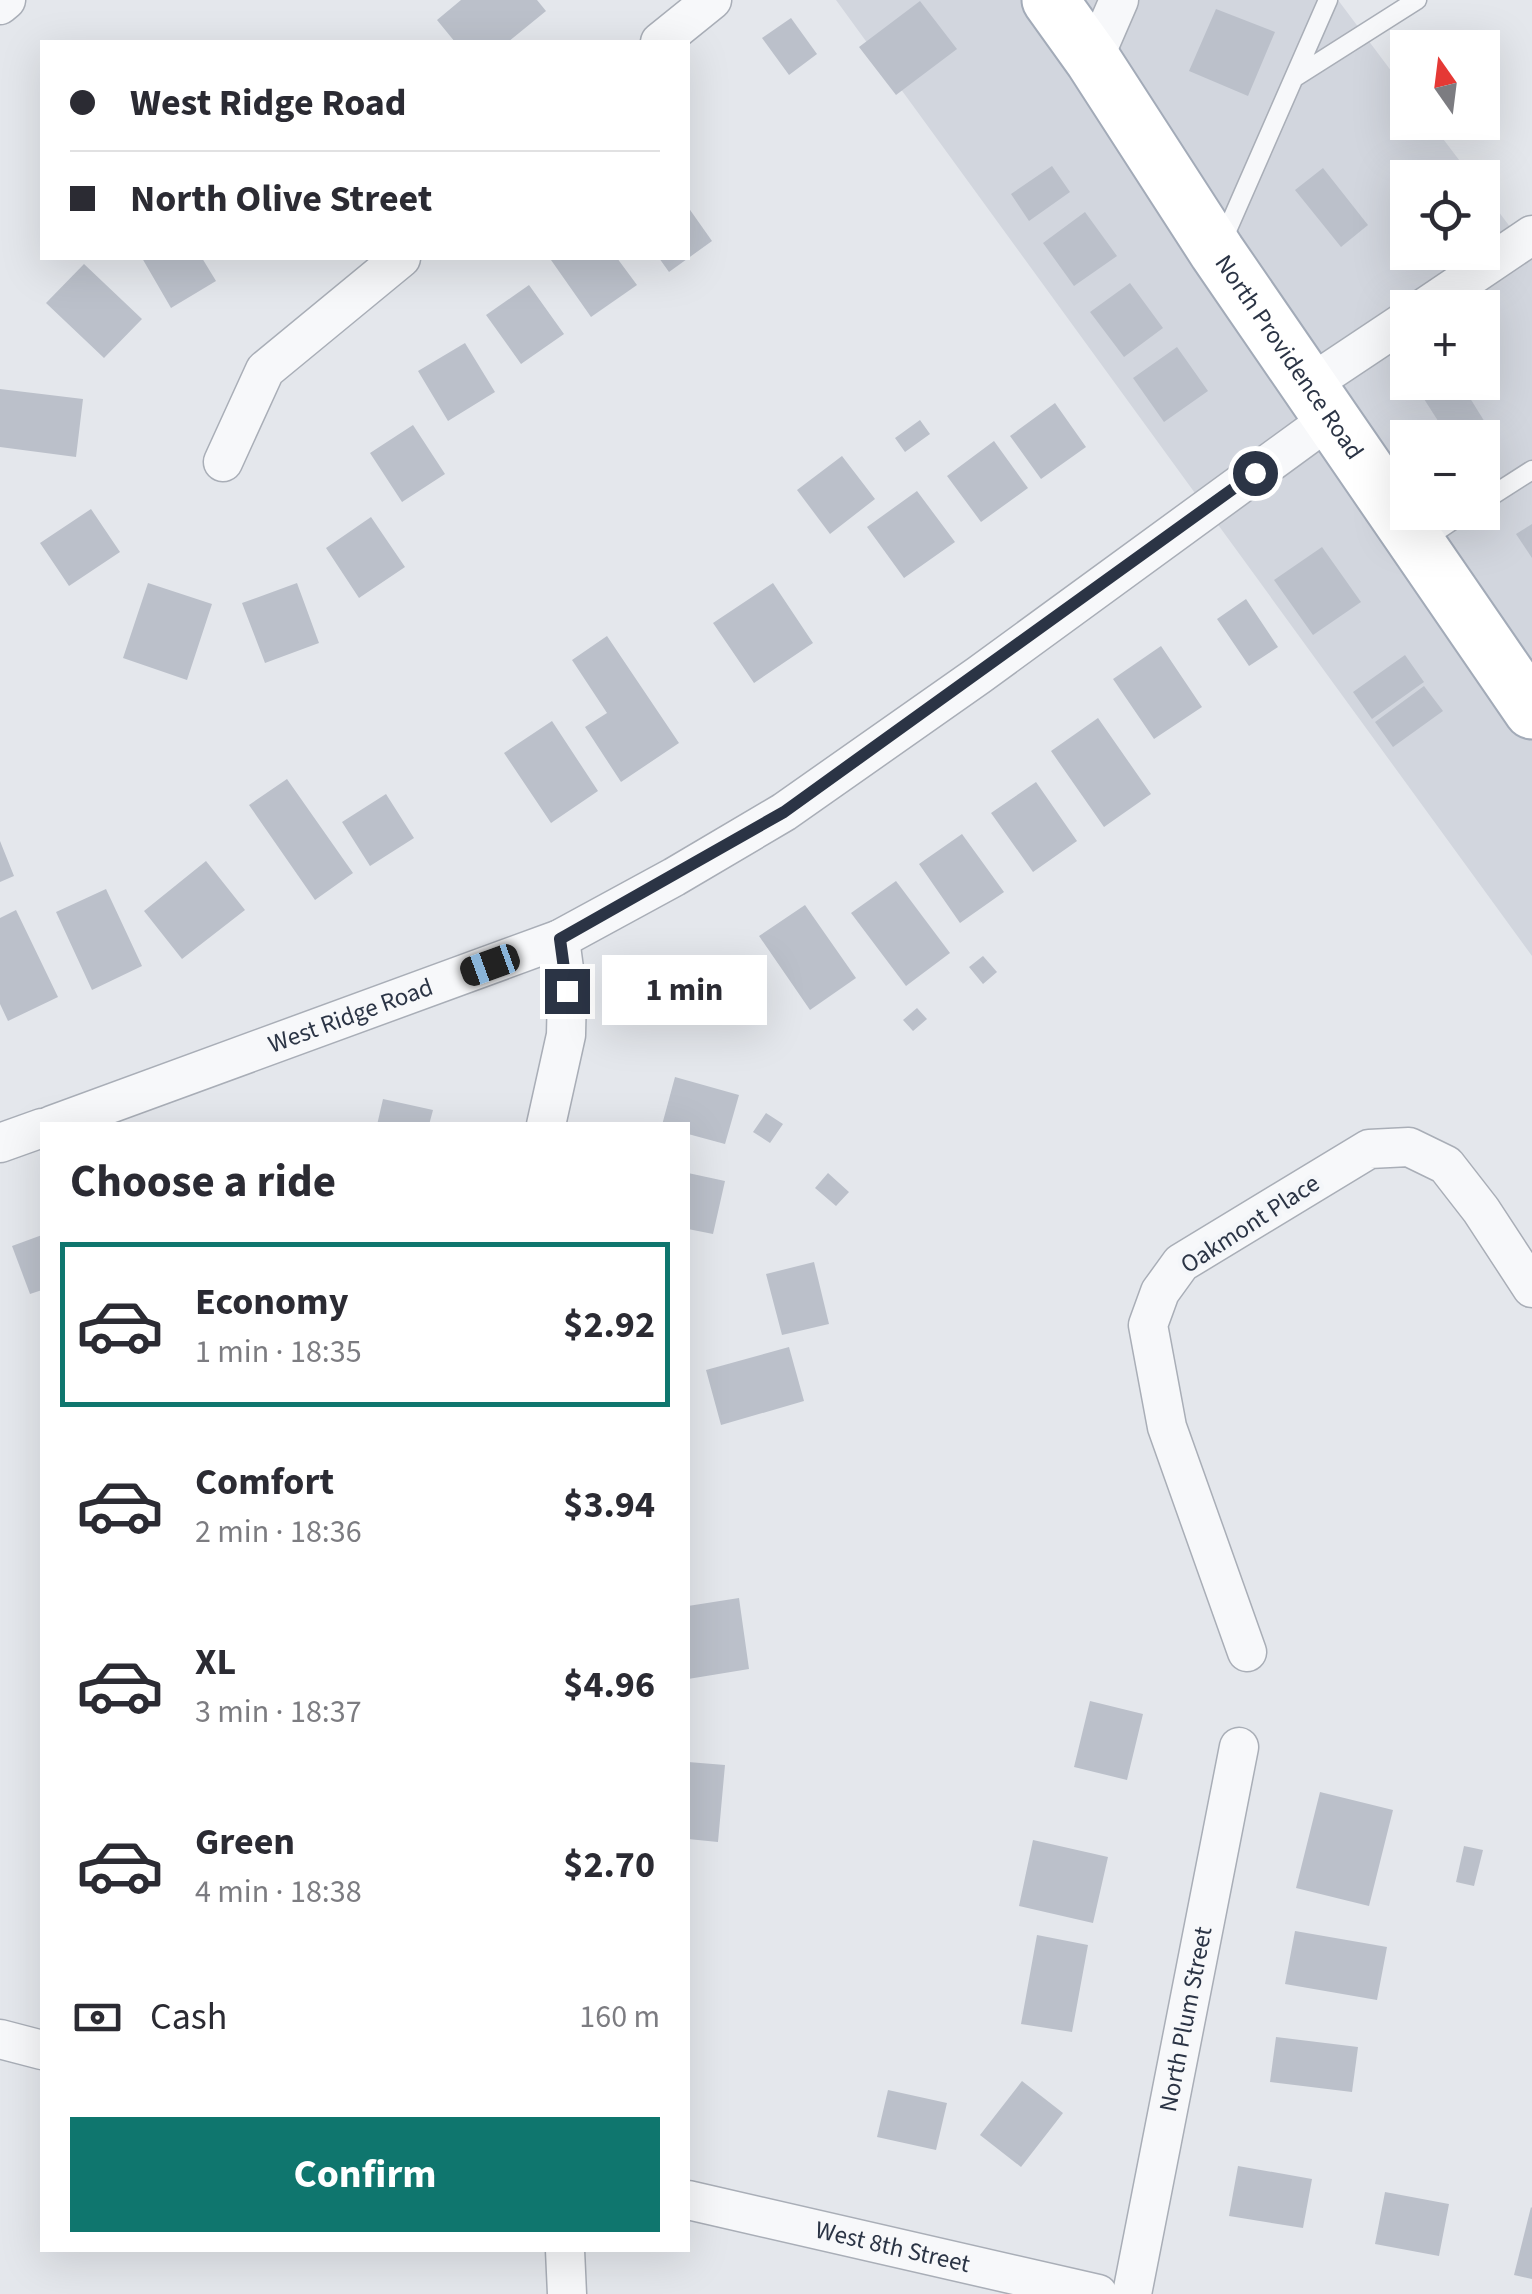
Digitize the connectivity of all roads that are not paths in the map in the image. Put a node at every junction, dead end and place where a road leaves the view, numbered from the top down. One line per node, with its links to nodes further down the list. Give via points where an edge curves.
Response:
1 (6, 0): 7 (street)
2 (712, 0): 8 (street)
3 (1050, 0): 9 (main road, North Providence Road)
4 (1119, 0): 9 (street)
5 (1328, 0): 10 (lane)
6 (1416, 0): 10 (lane)
7 (0, 5)
8 (662, 40)
9 (1094, 60): 12 (main road, North Providence Road)
10 (1294, 78): 12 (lane)
11 (1532, 236): 14 (street)
12 (1217, 252): 16 (main road, North Providence Road)
13 (399, 260): 17 (street, via 265,370)
14 (1451, 290)
15 (1390, 336): 16 (street, West Ridge Road)
16 (1320, 401): 21 (main road, North Providence Road); 23 (street, West Ridge Road, via 979,675 784,812)
17 (223, 462)
18 (1532, 470): 19 (lane)
19 (1500, 490)
20 (1439, 530): 21 (lane)
21 (1418, 544): 22 (main road, North Providence Road)
22 (1531, 706)
23 (560, 939): 24 (street, West Ridge Road); 25 (street, via 566,1035)
24 (60, 1122)
25 (547, 1122)
26 (40, 1129): 27 (street)
27 (0, 1143)
28 (1532, 1288): 29 (street, Oakmont Place, via 1446,1165 1409,1147 1369,1149 1182,1263 1160,1292 1148,1326 1167,1426)
29 (1247, 1652)
30 (1240, 1747): 37 (street, North Plum Street)
31 (0, 2039): 32 (street)
32 (40, 2049)
33 (690, 2200): 36 (street, West 8th Street)
34 (565, 2252): 35 (street)
35 (567, 2294)
36 (1098, 2294)
37 (1132, 2294)

